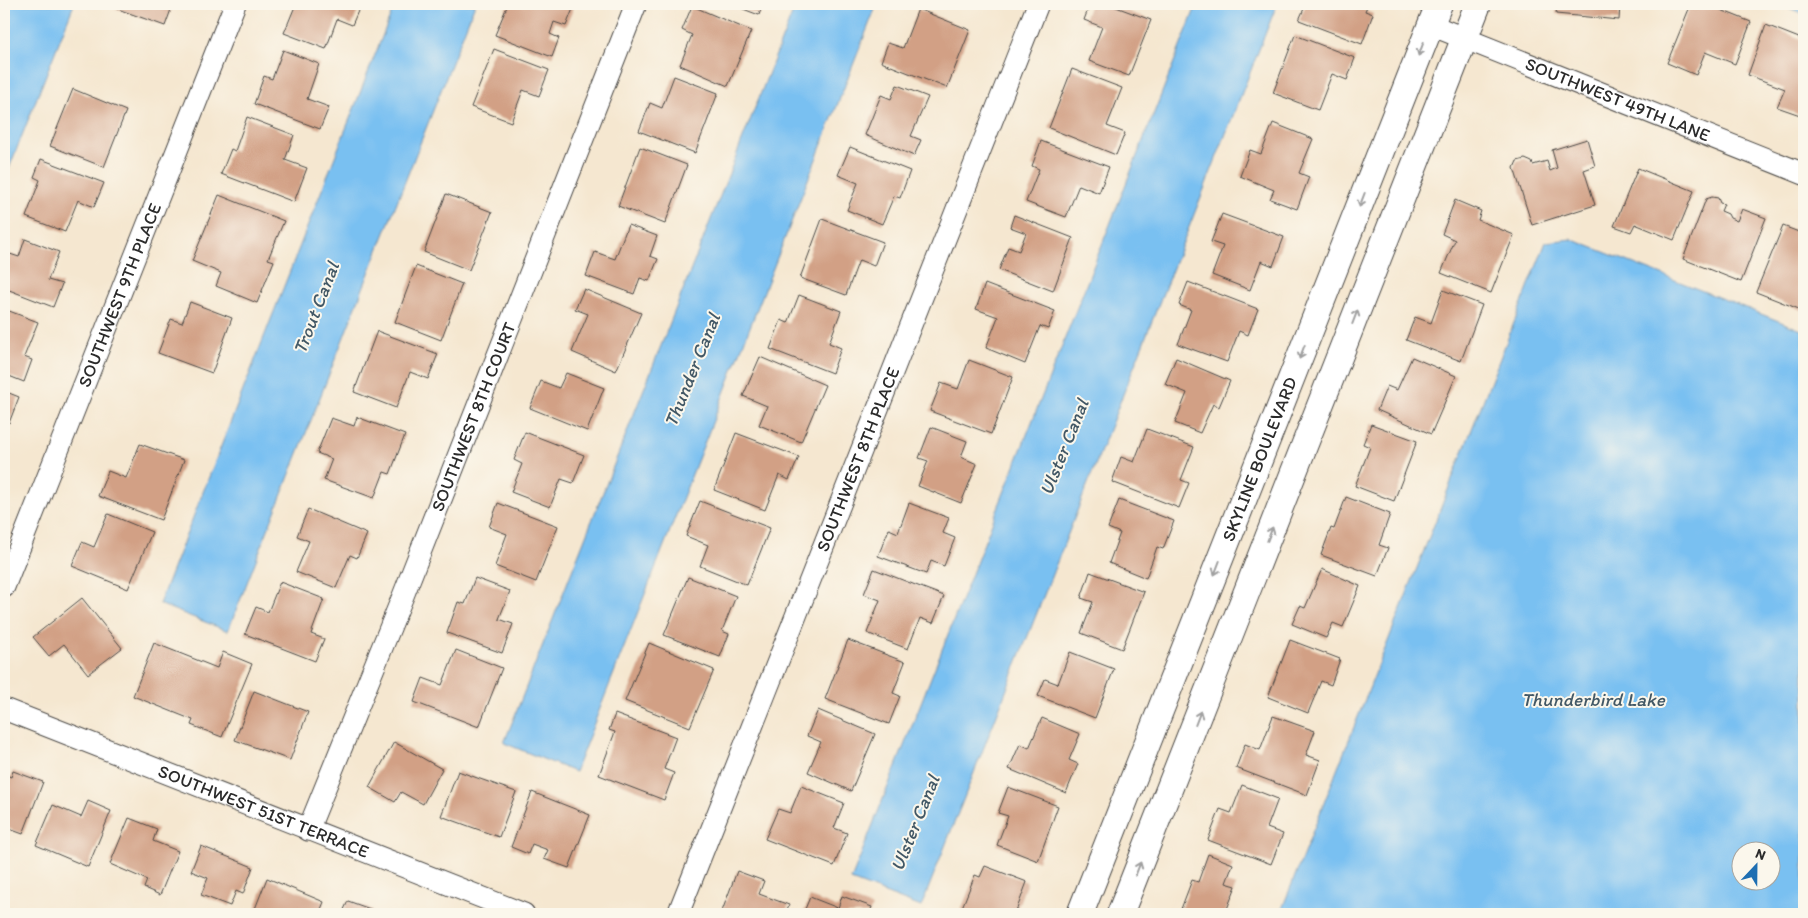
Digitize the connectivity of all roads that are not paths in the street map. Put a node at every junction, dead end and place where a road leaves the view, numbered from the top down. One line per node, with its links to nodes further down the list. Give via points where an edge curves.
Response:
1 (234, 4): 8 (street, SOUTHWEST 9TH PLACE)
2 (636, 4): 10 (street, SOUTHWEST 8TH COURT)
3 (1038, 4): 12 (street, SOUTHWEST 8TH PLACE)
4 (1478, 4): 6 (street, SKYLINE BOULEVARD)
5 (1435, 14): 6 (street, SOUTHWEST 49TH LANE); 13 (street, SKYLINE BOULEVARD, one-way to 13)
6 (1464, 38): 7 (street, SOUTHWEST 49TH LANE); 14 (street, SKYLINE BOULEVARD, one-way to 6)
7 (1804, 174)
8 (4, 587)
9 (4, 709): 10 (street, SOUTHWEST 51ST TERRACE)
10 (308, 830): 11 (street, SOUTHWEST 51ST TERRACE)
11 (524, 914)
12 (678, 914)
13 (1080, 914)
14 (1120, 914)

